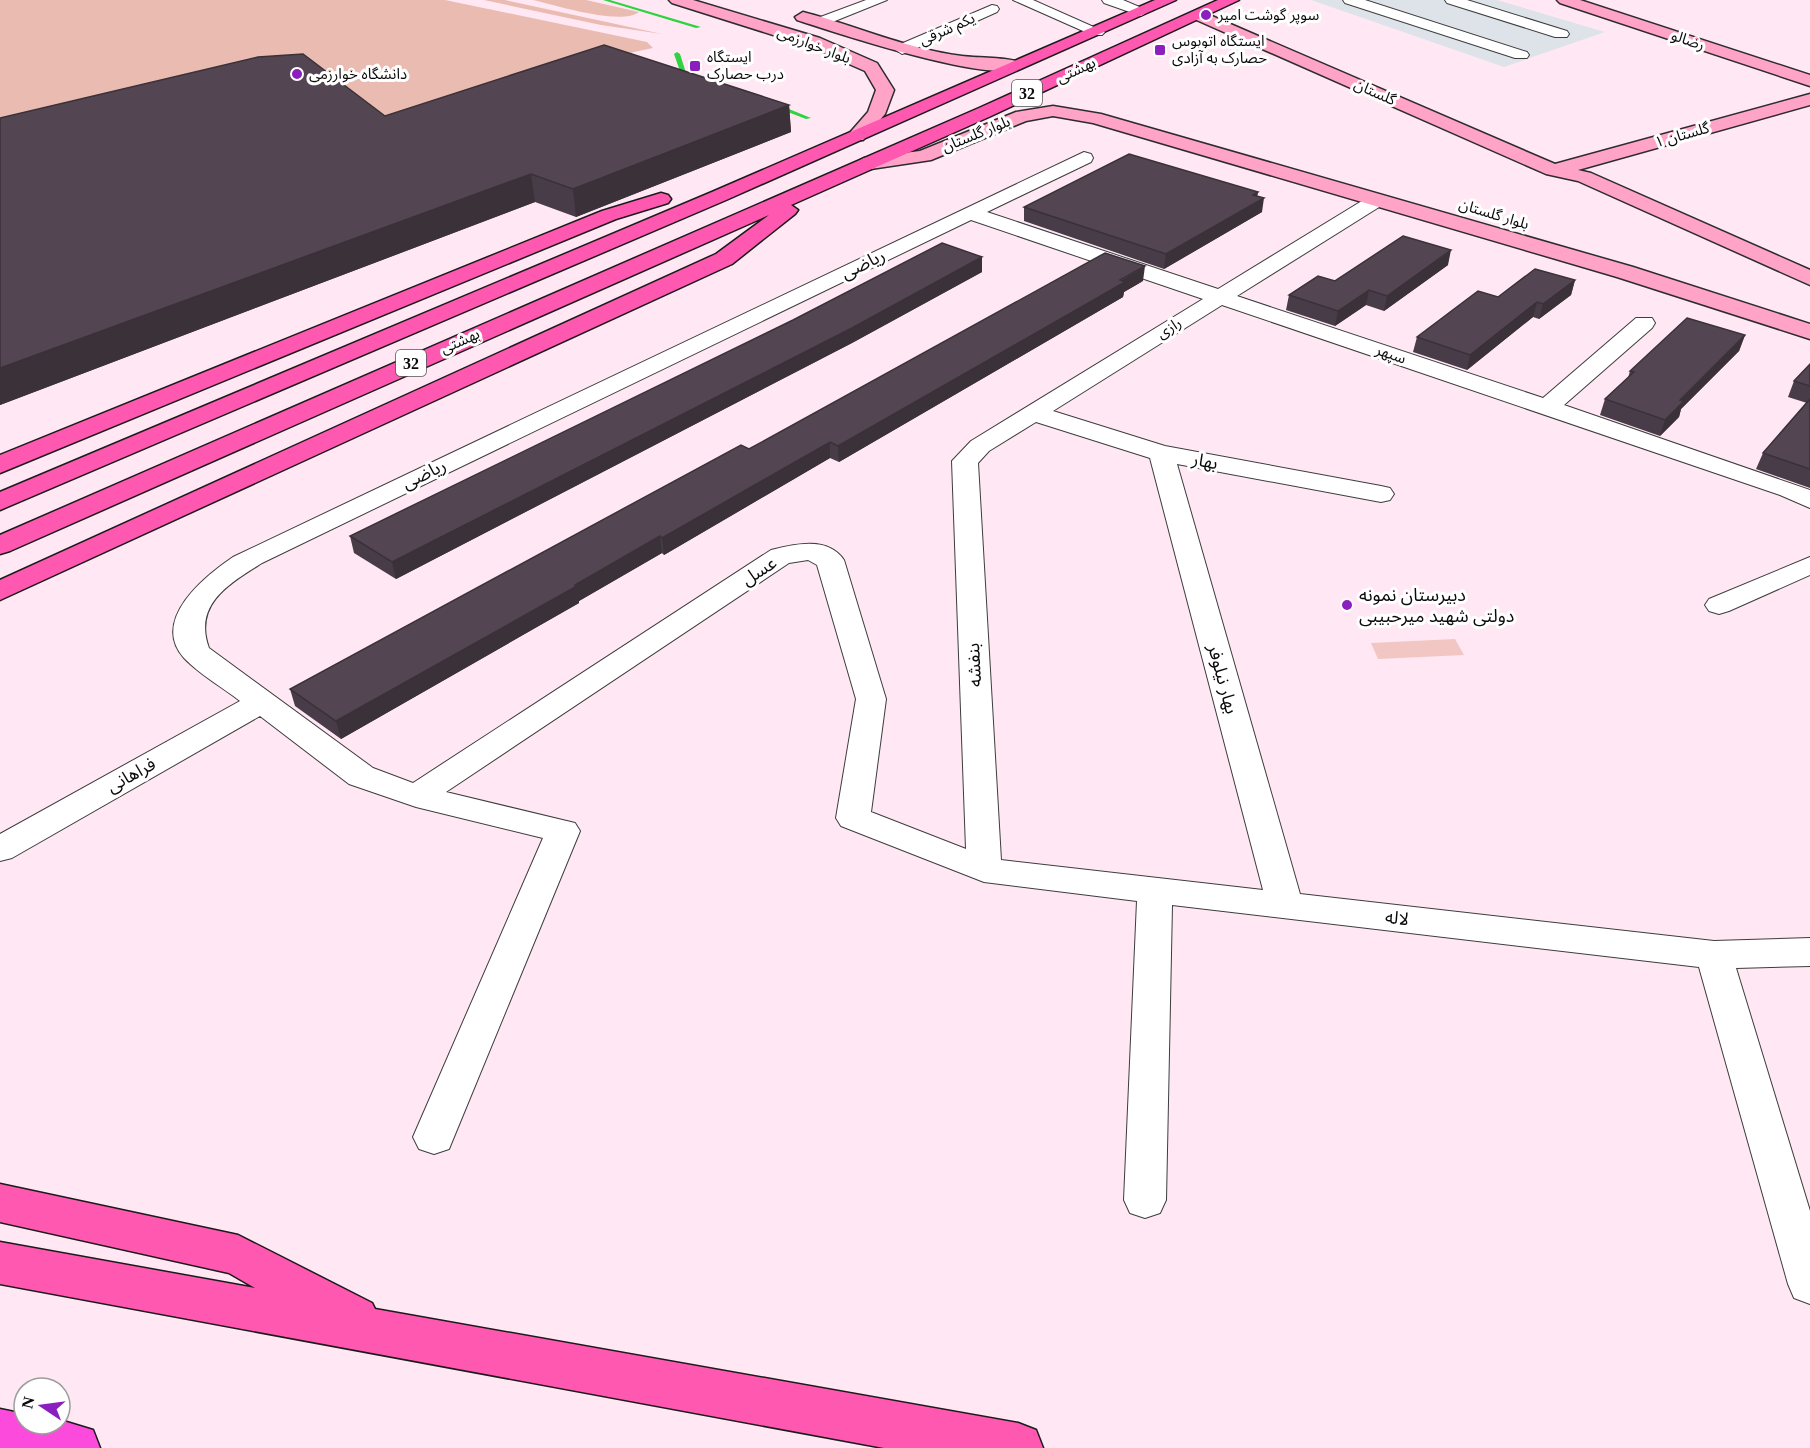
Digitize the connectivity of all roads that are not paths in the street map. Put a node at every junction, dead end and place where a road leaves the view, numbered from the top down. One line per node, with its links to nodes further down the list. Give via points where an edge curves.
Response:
1 (677, 0): 22 (street, بلوار خوارزمی, via 814,42)
2 (880, 0): 15 (street)
3 (1020, 0): 16 (street)
4 (1109, 0): 11 (street)
5 (1168, 0): 11 (main road, بهشتی / 32)
6 (1231, 0): 13 (main road, بهشتی / 32)
7 (1350, 0): 20 (street)
8 (1452, 0): 17 (street)
9 (1565, 0): 14 (street, رضالو)
10 (992, 9): 18 (street, یکم شرقی)
11 (1141, 11): 16 (main road, بهشتی / 32)
12 (788, 12): 15 (street, بلوار خوارزمی)
13 (1198, 15): 31 (main road, بهشتی / 32); 32 (street, گلستان)
14 (1631, 20): 19 (street); 24 (street, رضالو)
15 (820, 22): 18 (street, بلوار خوارزمی)
16 (1097, 32): 21 (main road, بهشتی / 32)
17 (1561, 34)
18 (902, 49): 21 (street, بلوار خوارزمی, via 922,62)
19 (1776, 52)
20 (1521, 55)
21 (1016, 65): 27 (main road, بهشتی / 32)
22 (871, 67): 23 (street); 27 (street, بلوار خوارزمی, via 885,90 876,114)
23 (895, 73)
24 (1810, 81)
25 (1810, 99): 32 (street, گلستان ۱)
26 (1222, 135): 28 (street, بلوار گلستان, via 1206,139 1208,146)
27 (856, 136): 30 (main road, بهشتی / 32)
28 (1227, 156): 31 (street, بلوار گلستان, via 1095,118 1053,111 1022,116 924,156); 34 (street, بلوار گلستان)
29 (1084, 158): 35 (street, ریاضی)
30 (793, 163): 44 (main road, via 609,215); 47 (main road, بهشتى / 32)
31 (864, 164): 33 (main road, بهشتی / 32)
32 (1553, 170): 36 (street, گلستان, via 1584,177); 38 (street, گلستان, via 1565,183)
33 (822, 182): 48 (main road, بهشتى / 32); 50 (main road, via 724,259)
34 (1379, 190): 37 (street, رازی); 38 (street, بلوار گلستان, via 1624,272)
35 (970, 213): 37 (street, سپهر); 52 (street, ریاضی, via 252,557 219,578 197,602 188,628 195,652)
36 (1810, 278)
37 (1219, 296): 40 (street, سپهر); 41 (street, رازی)
38 (1806, 313)
39 (1644, 323): 40 (street)
40 (1547, 407): 46 (street, سپهر, via 1789,489)
41 (1033, 413): 42 (street, بهار); 43 (street, رازی)
42 (1161, 453): 45 (street, بهار); 57 (street, بهار نیلوفر)
43 (965, 460): 55 (street, بنفشه)
44 (0, 465)
45 (1381, 494)
46 (1810, 500)
47 (0, 502)
48 (0, 544)
49 (1810, 565): 51 (street)
50 (0, 591)
51 (1719, 605)
52 (261, 702): 53 (street, ریاضی, via 361,776); 54 (street, فراهانی)
53 (416, 796): 55 (street, عسل, via 781,556 811,551 830,560 871,699 853,818); 60 (street, ریاضی, via 563,831)
54 (0, 849)
55 (984, 870): 56 (street, لاله)
56 (1155, 890): 57 (street, لاله); 61 (street)
57 (1285, 905): 59 (street, لاله)
58 (1810, 952): 59 (street, لاله)
59 (1714, 956): 64 (street)
60 (434, 1137)
61 (1145, 1200)
62 (0, 1203): 65 (main road, via 238,1255)
63 (0, 1263): 65 (main road)
64 (1810, 1284)
65 (380, 1332): 68 (main road)
66 (0, 1434): 67 (highway)
67 (75, 1448)
68 (1018, 1448)

